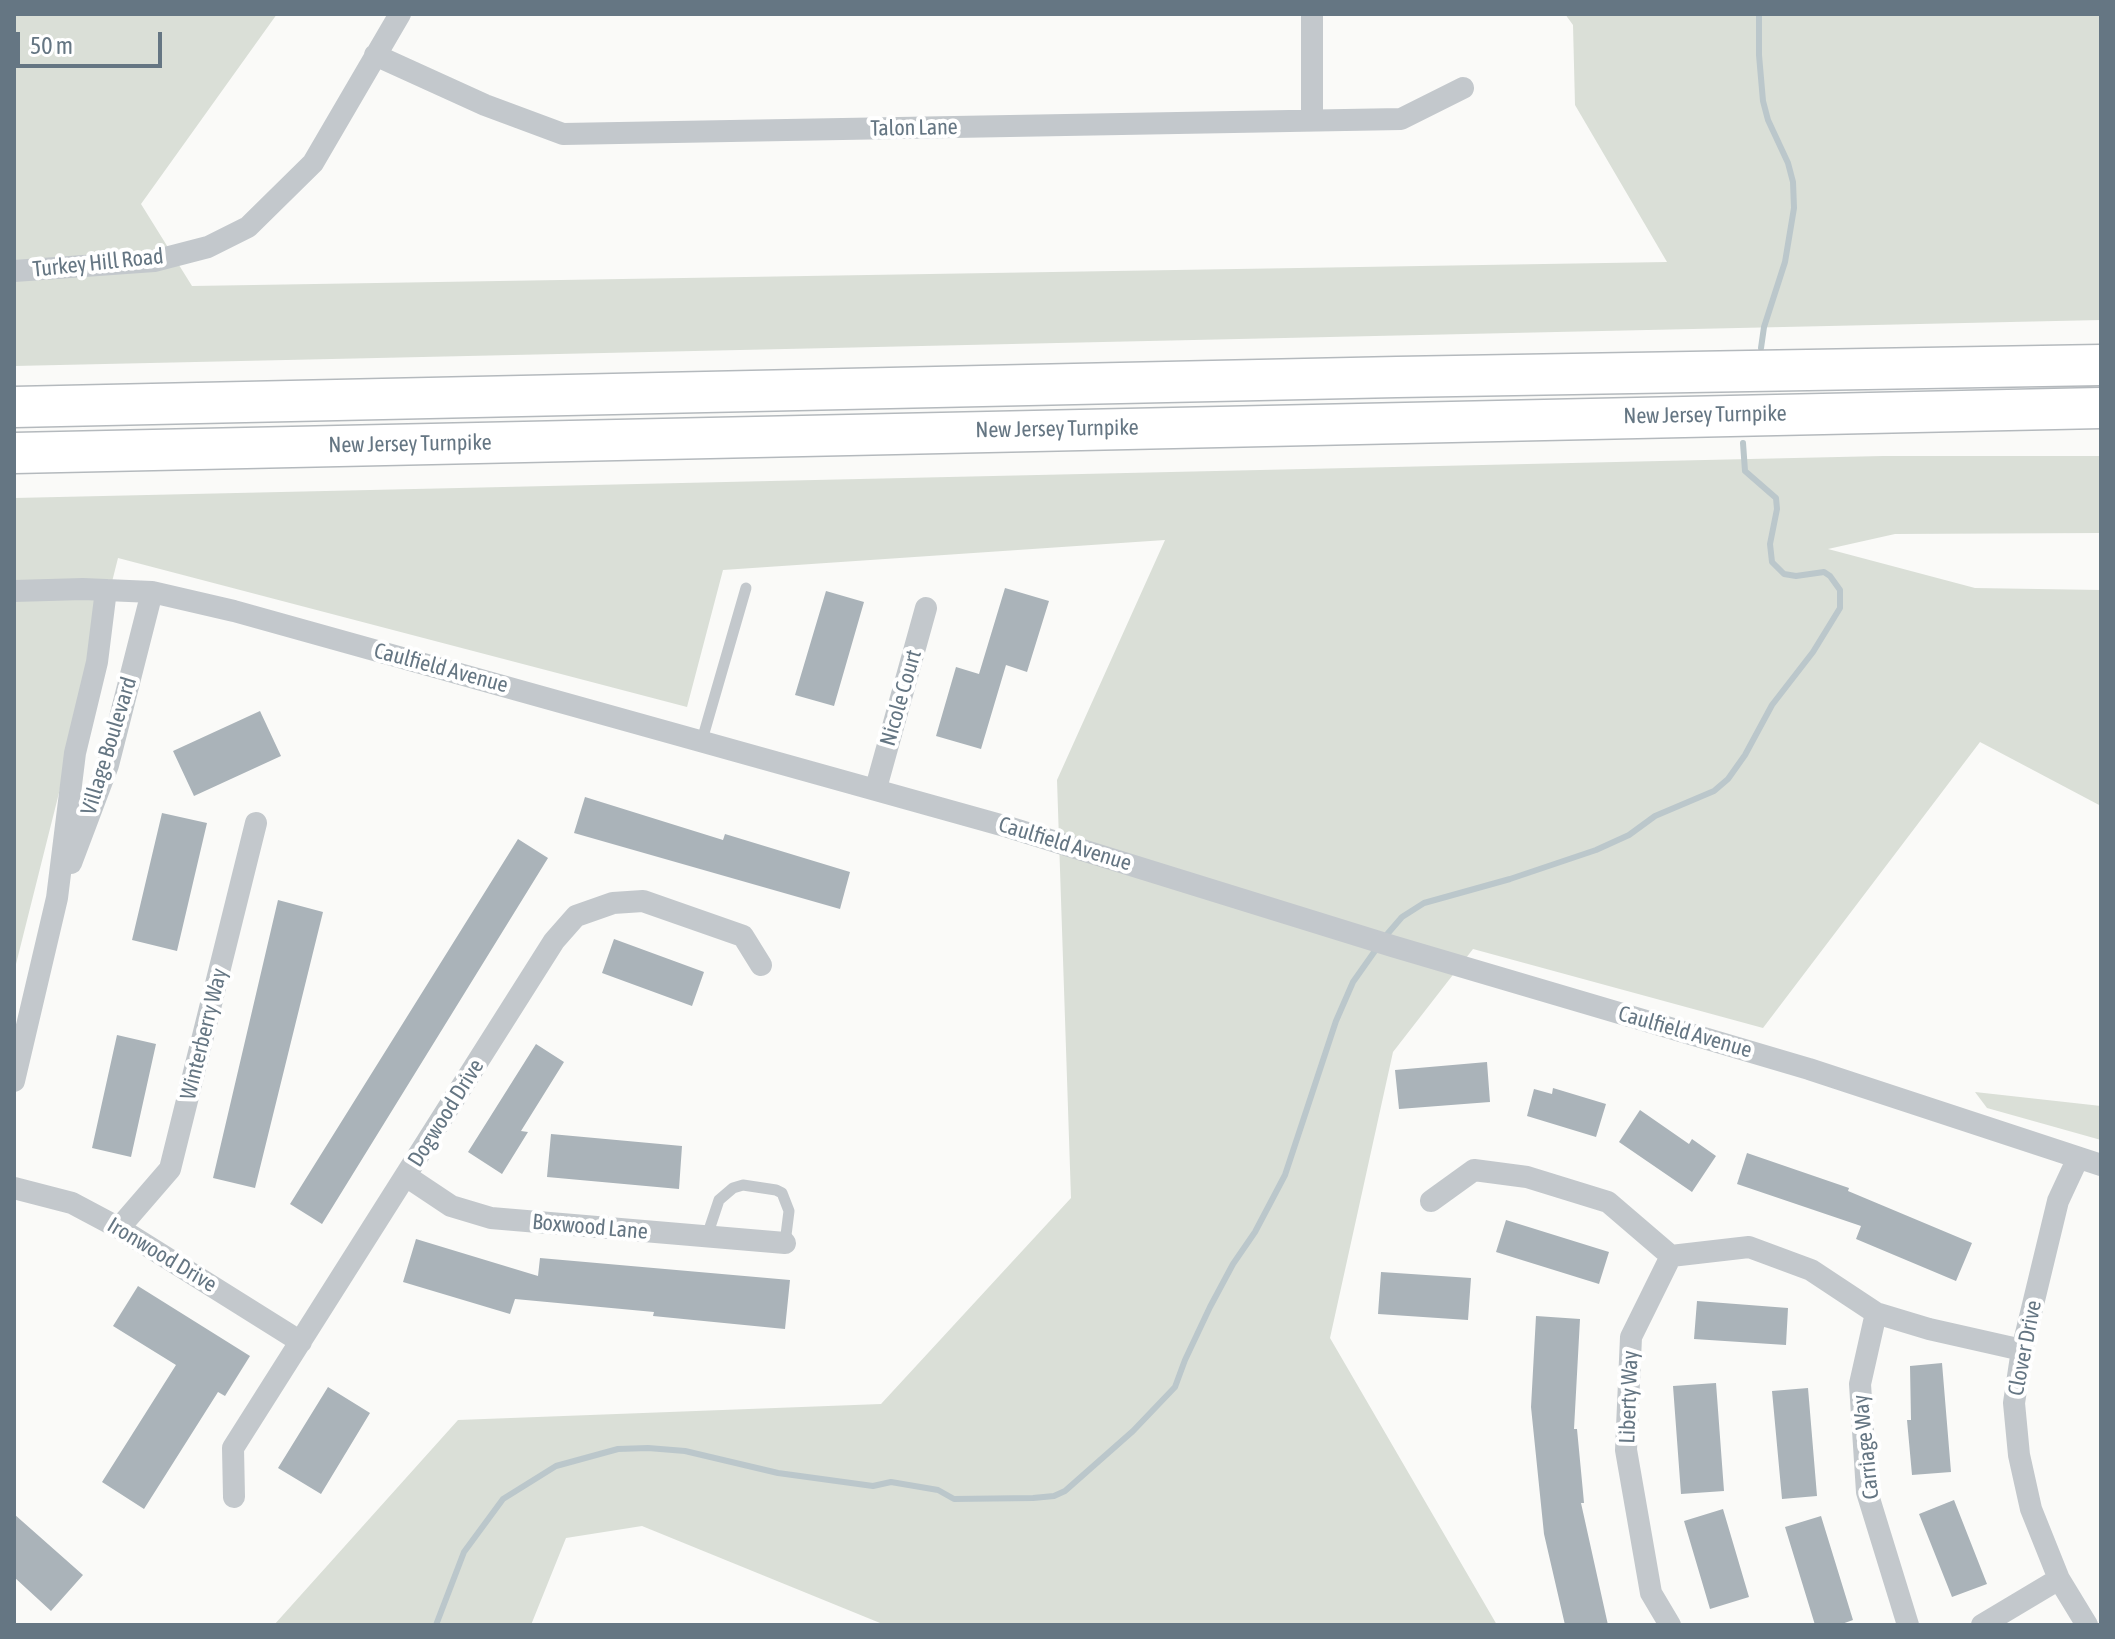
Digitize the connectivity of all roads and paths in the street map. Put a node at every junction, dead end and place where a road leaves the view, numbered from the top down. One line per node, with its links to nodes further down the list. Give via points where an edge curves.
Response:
1 (400, 14): 3 (street, Turkey Hill Road)
2 (1312, 14): 5 (street)
3 (375, 55): 5 (street, Talon Lane, via 563,134); 6 (street, Turkey Hill Road, via 313,163 248,227 208,247 154,261)
4 (1463, 88): 5 (street, Talon Lane, via 1401,119)
5 (1312, 120)
6 (14, 271)
7 (2101, 365): 8 (highway, New Jersey Turnpike)
8 (14, 407)
9 (2101, 408): 10 (highway, New Jersey Turnpike)
10 (14, 453)
11 (746, 588): 16 (lane)
12 (106, 590): 13 (street, Caulfield Avenue); 14 (street, Caulfield Avenue); 19 (street, Village Boulevard, via 97,662 75,753)
13 (14, 591)
14 (152, 592): 16 (street, Caulfield Avenue); 19 (street, Village Boulevard, via 108,765)
15 (926, 608): 17 (street, Nicole Court)
16 (702, 740): 17 (street, Caulfield Avenue)
17 (876, 788): 22 (street, Caulfield Avenue, via 1809,1069)
18 (256, 823): 27 (street, Winterberry Way, via 170,1169)
19 (57, 898): 21 (street, Village Boulevard)
20 (761, 965): 24 (street, Dogwood Drive, via 743,936 643,901 613,903 576,916 554,941)
21 (14, 1081)
22 (2078, 1158): 23 (street, Caulfield Avenue); 33 (street, Clover Drive, via 2058,1201)
23 (2101, 1165)
24 (406, 1176): 28 (street, Boxwood Lane, via 451,1206 491,1218); 32 (street, Dogwood Drive)
25 (14, 1188): 27 (street, Ironwood Drive, via 72,1203)
26 (1431, 1201): 30 (street, via 1474,1170 1527,1177 1608,1202)
27 (119, 1228): 32 (street, Ironwood Drive)
28 (707, 1236): 29 (street, Boxwood Lane); 29 (lane, via 719,1200 743,1185 782,1193 789,1211)
29 (785, 1243)
30 (1671, 1256): 31 (street, via 1749,1247 1811,1270); 36 (street, Liberty Way, via 1631,1337 1626,1450 1651,1593)
31 (1876, 1313): 33 (street); 37 (street, Carriage Way, via 1860,1384 1867,1492)
32 (301, 1342): 34 (street, Dogwood Drive, via 233,1448)
33 (2022, 1350): 35 (street, Clover Drive, via 2014,1403 2019,1455 2031,1509)
34 (234, 1497)
35 (2059, 1579): 38 (street); 39 (street, Clover Drive)
36 (1670, 1625)
37 (1908, 1625)
38 (1982, 1625)
39 (2087, 1625)

